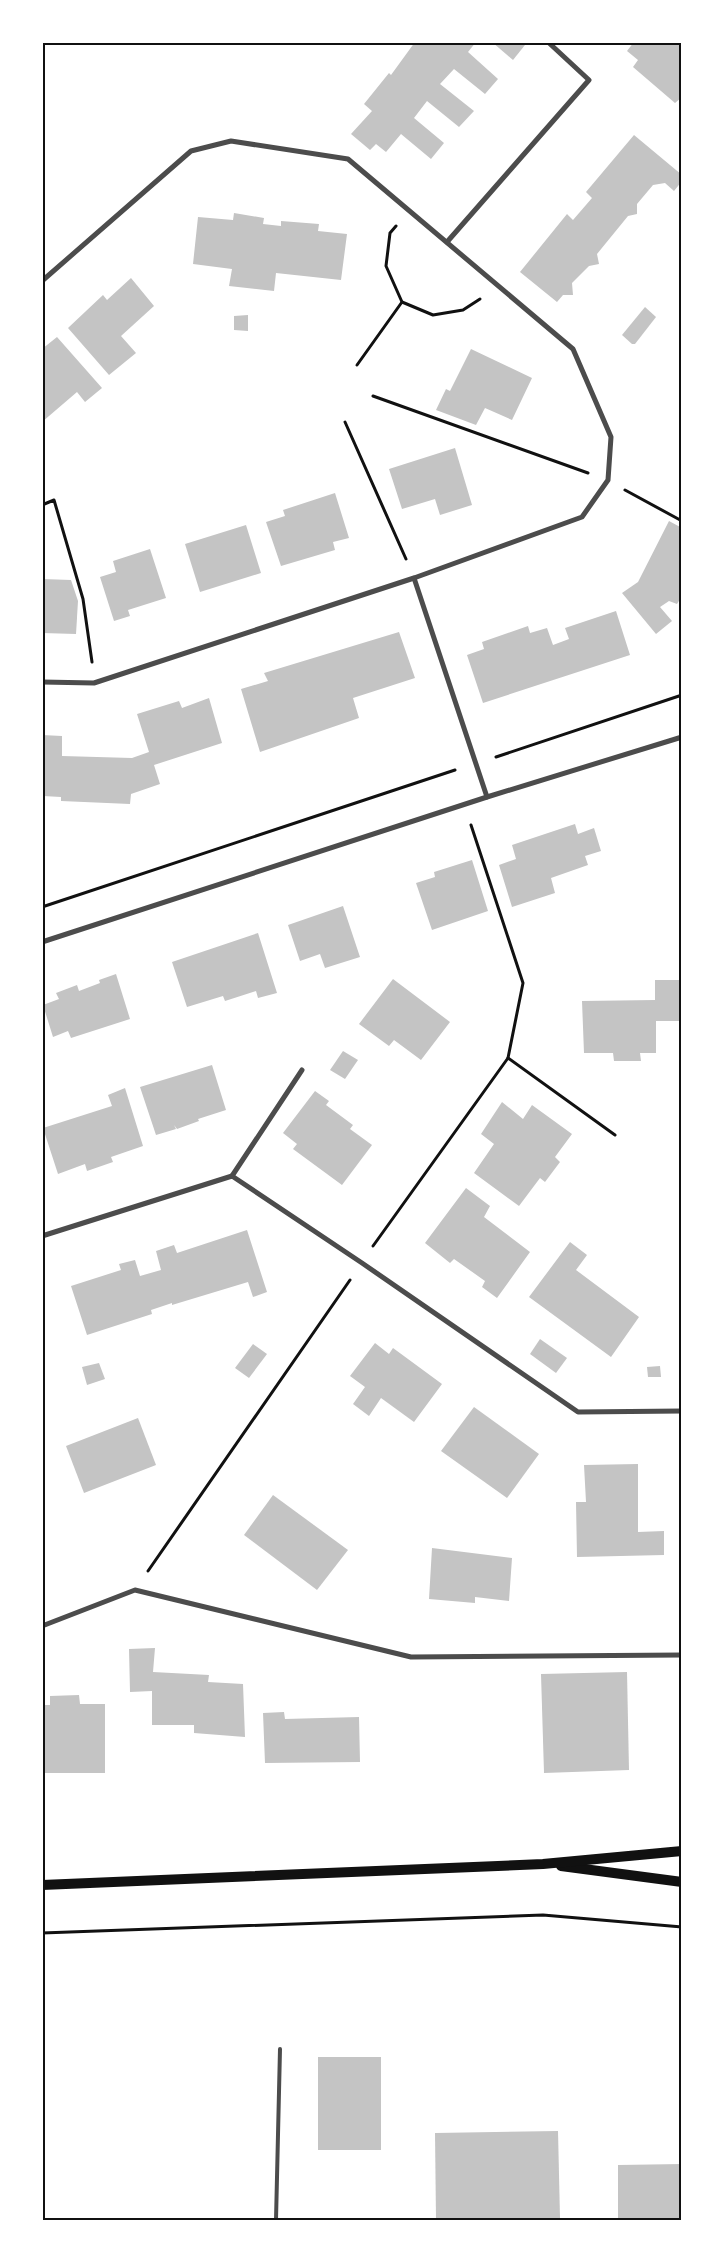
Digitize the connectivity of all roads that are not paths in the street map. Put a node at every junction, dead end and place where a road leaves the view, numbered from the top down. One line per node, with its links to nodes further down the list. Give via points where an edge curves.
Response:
1 (548, 42): 2 (street, via 589,80)
2 (447, 242): 3 (street, via 348,159 231,141 191,151); 4 (street, via 573,349 611,437 608,480 582,517)
3 (42, 281)
4 (414, 578): 5 (street, via 94,683); 7 (street)
5 (42, 682)
6 (682, 737): 7 (street)
7 (487, 797): 8 (street)
8 (42, 942)
9 (302, 1070): 10 (street)
10 (232, 1176): 11 (street); 12 (street, via 578,1412)
11 (42, 1236)
12 (682, 1411)
13 (42, 1626): 14 (street, via 135,1590 411,1657)
14 (682, 1655)
15 (682, 1851): 16 (main road)
16 (543, 1864): 17 (main road); 18 (main road)
17 (682, 1882)
18 (42, 1885)
19 (280, 2049): 20 (lane)
20 (276, 2220)

